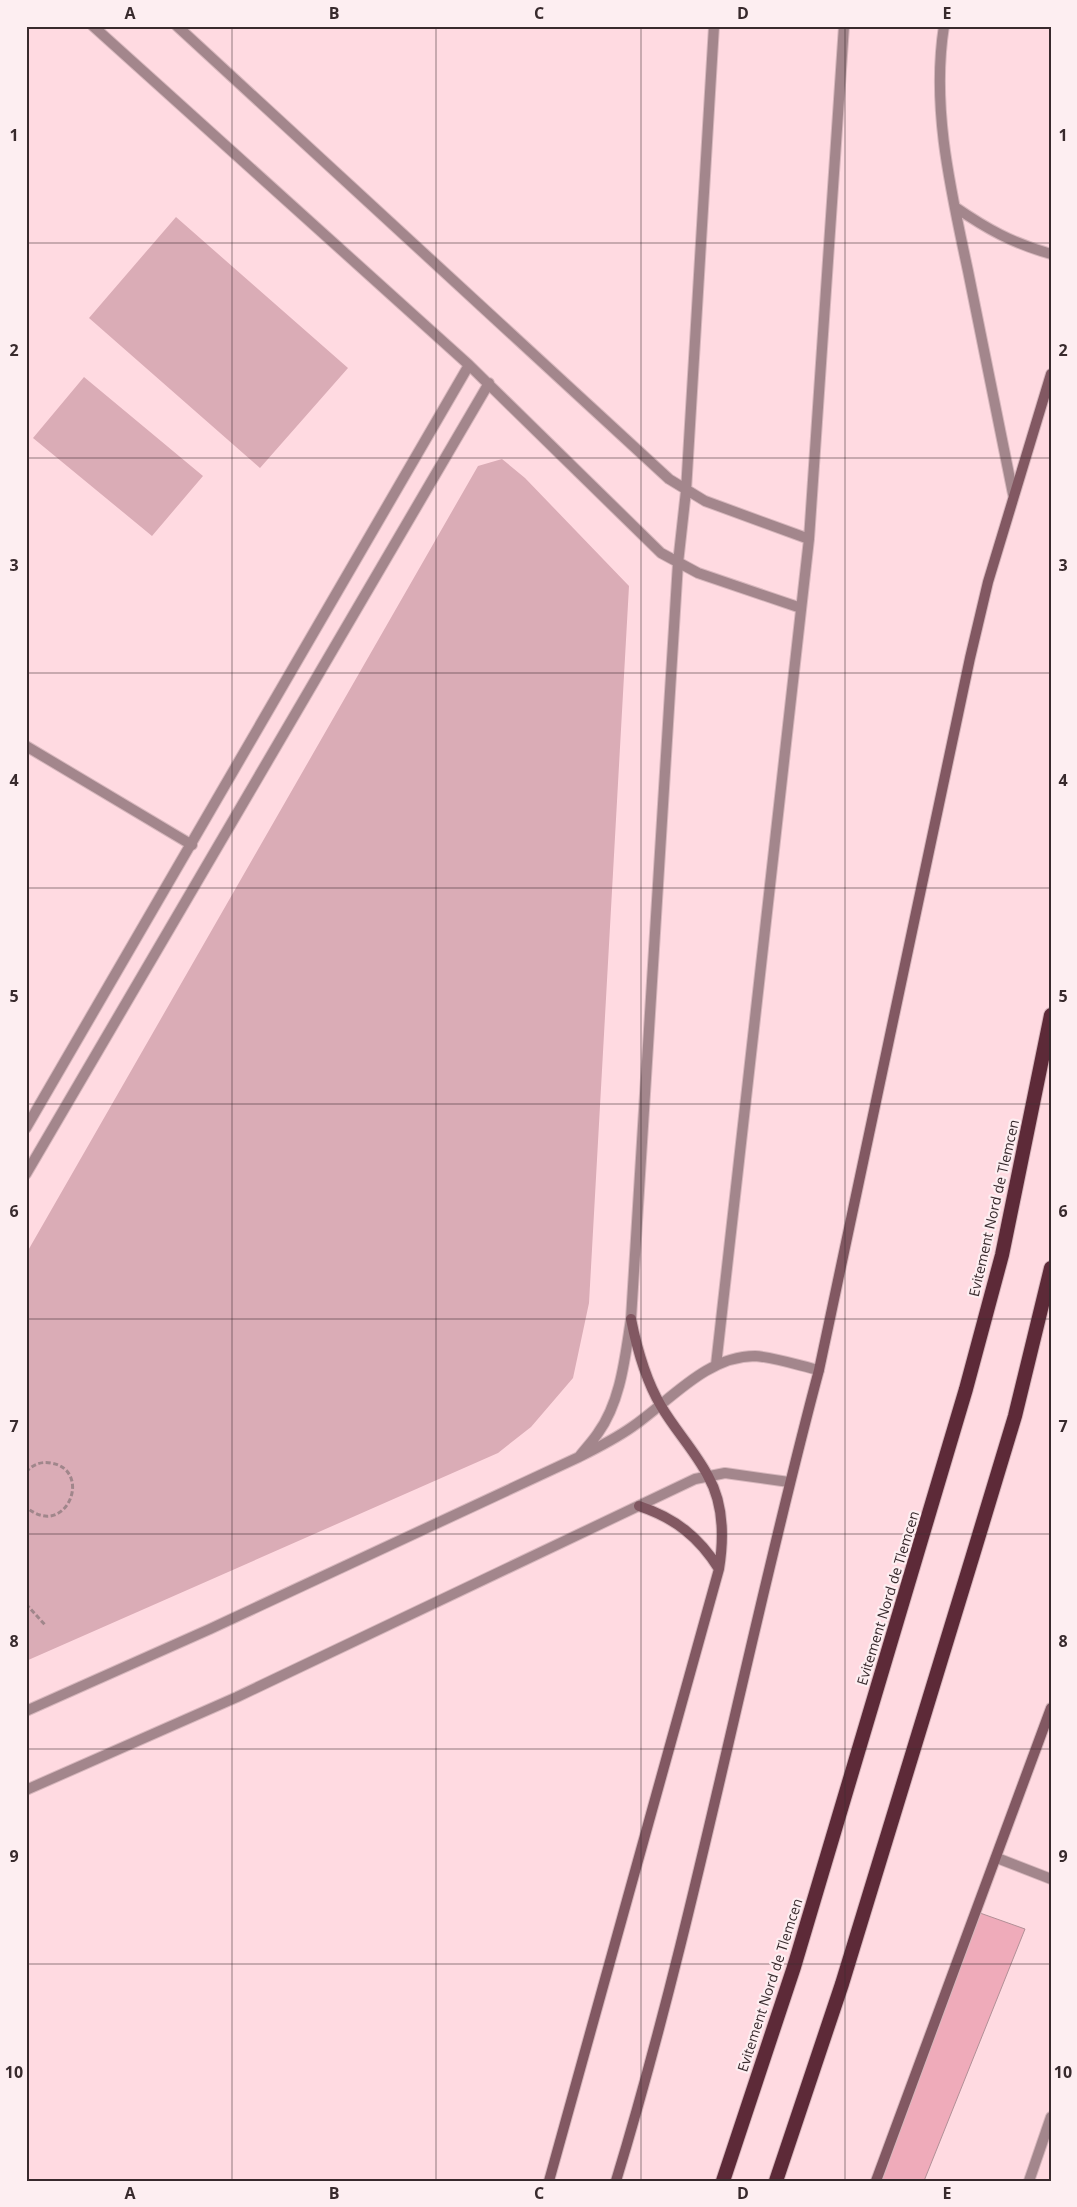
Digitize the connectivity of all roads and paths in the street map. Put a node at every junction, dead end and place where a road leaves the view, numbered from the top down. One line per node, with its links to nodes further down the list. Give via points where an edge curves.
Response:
1 (93, 26): 8 (street)
2 (177, 26): 11 (street, via 653,465)
3 (714, 26): 11 (street)
4 (844, 26): 13 (street)
5 (944, 26): 6 (street, via 940,97)
6 (954, 207): 7 (street, via 987,229 1023,246); 12 (street)
7 (1051, 254)
8 (469, 365): 10 (street); 17 (street)
9 (1051, 374): 12 (main road)
10 (489, 383): 14 (street, via 646,540); 20 (street)
11 (686, 491): 13 (street); 14 (street)
12 (1013, 494): 24 (main road, via 970,658)
13 (809, 539): 15 (street)
14 (678, 563): 15 (street, via 698,573); 22 (street)
15 (801, 608): 23 (street)
16 (26, 746): 17 (street)
17 (192, 845): 19 (street)
18 (1051, 1015): 43 (highway, Evitement Nord de Tlemcen, via 1002,1255 966,1389 794,1967)
19 (26, 1128)
20 (26, 1174)
21 (1051, 1268): 44 (highway, via 1015,1416 842,1984)
22 (631, 1319): 25 (main road, via 637,1349); 26 (street, via 624,1363 610,1411 599,1432)
23 (716, 1365): 24 (street, via 756,1356); 25 (street)
24 (819, 1370): 29 (main road)
25 (660, 1406): 26 (street, via 632,1427); 28 (main road)
26 (579, 1457): 35 (street)
27 (26, 1472): 31 (path, via 36,1464 53,1463 67,1472 73,1489 67,1506 51,1516 33,1513)
28 (708, 1476): 29 (street, via 742,1474); 30 (street); 32 (main road, via 720,1512 722,1550)
29 (789, 1482): 42 (main road, via 677,1964)
30 (639, 1506): 32 (main road, via 659,1512 683,1527 708,1552); 37 (street, via 236,1697)
31 (26, 1507)
32 (719, 1569): 41 (main road)
33 (26, 1604): 34 (path)
34 (46, 1626)
35 (26, 1711)
36 (1050, 1713): 38 (main road)
37 (26, 1790)
38 (997, 1858): 39 (street); 45 (main road)
39 (1051, 1879)
40 (1051, 2117): 46 (street)
41 (549, 2181)
42 (616, 2181)
43 (723, 2181)
44 (776, 2181)
45 (876, 2181)
46 (1029, 2181)

